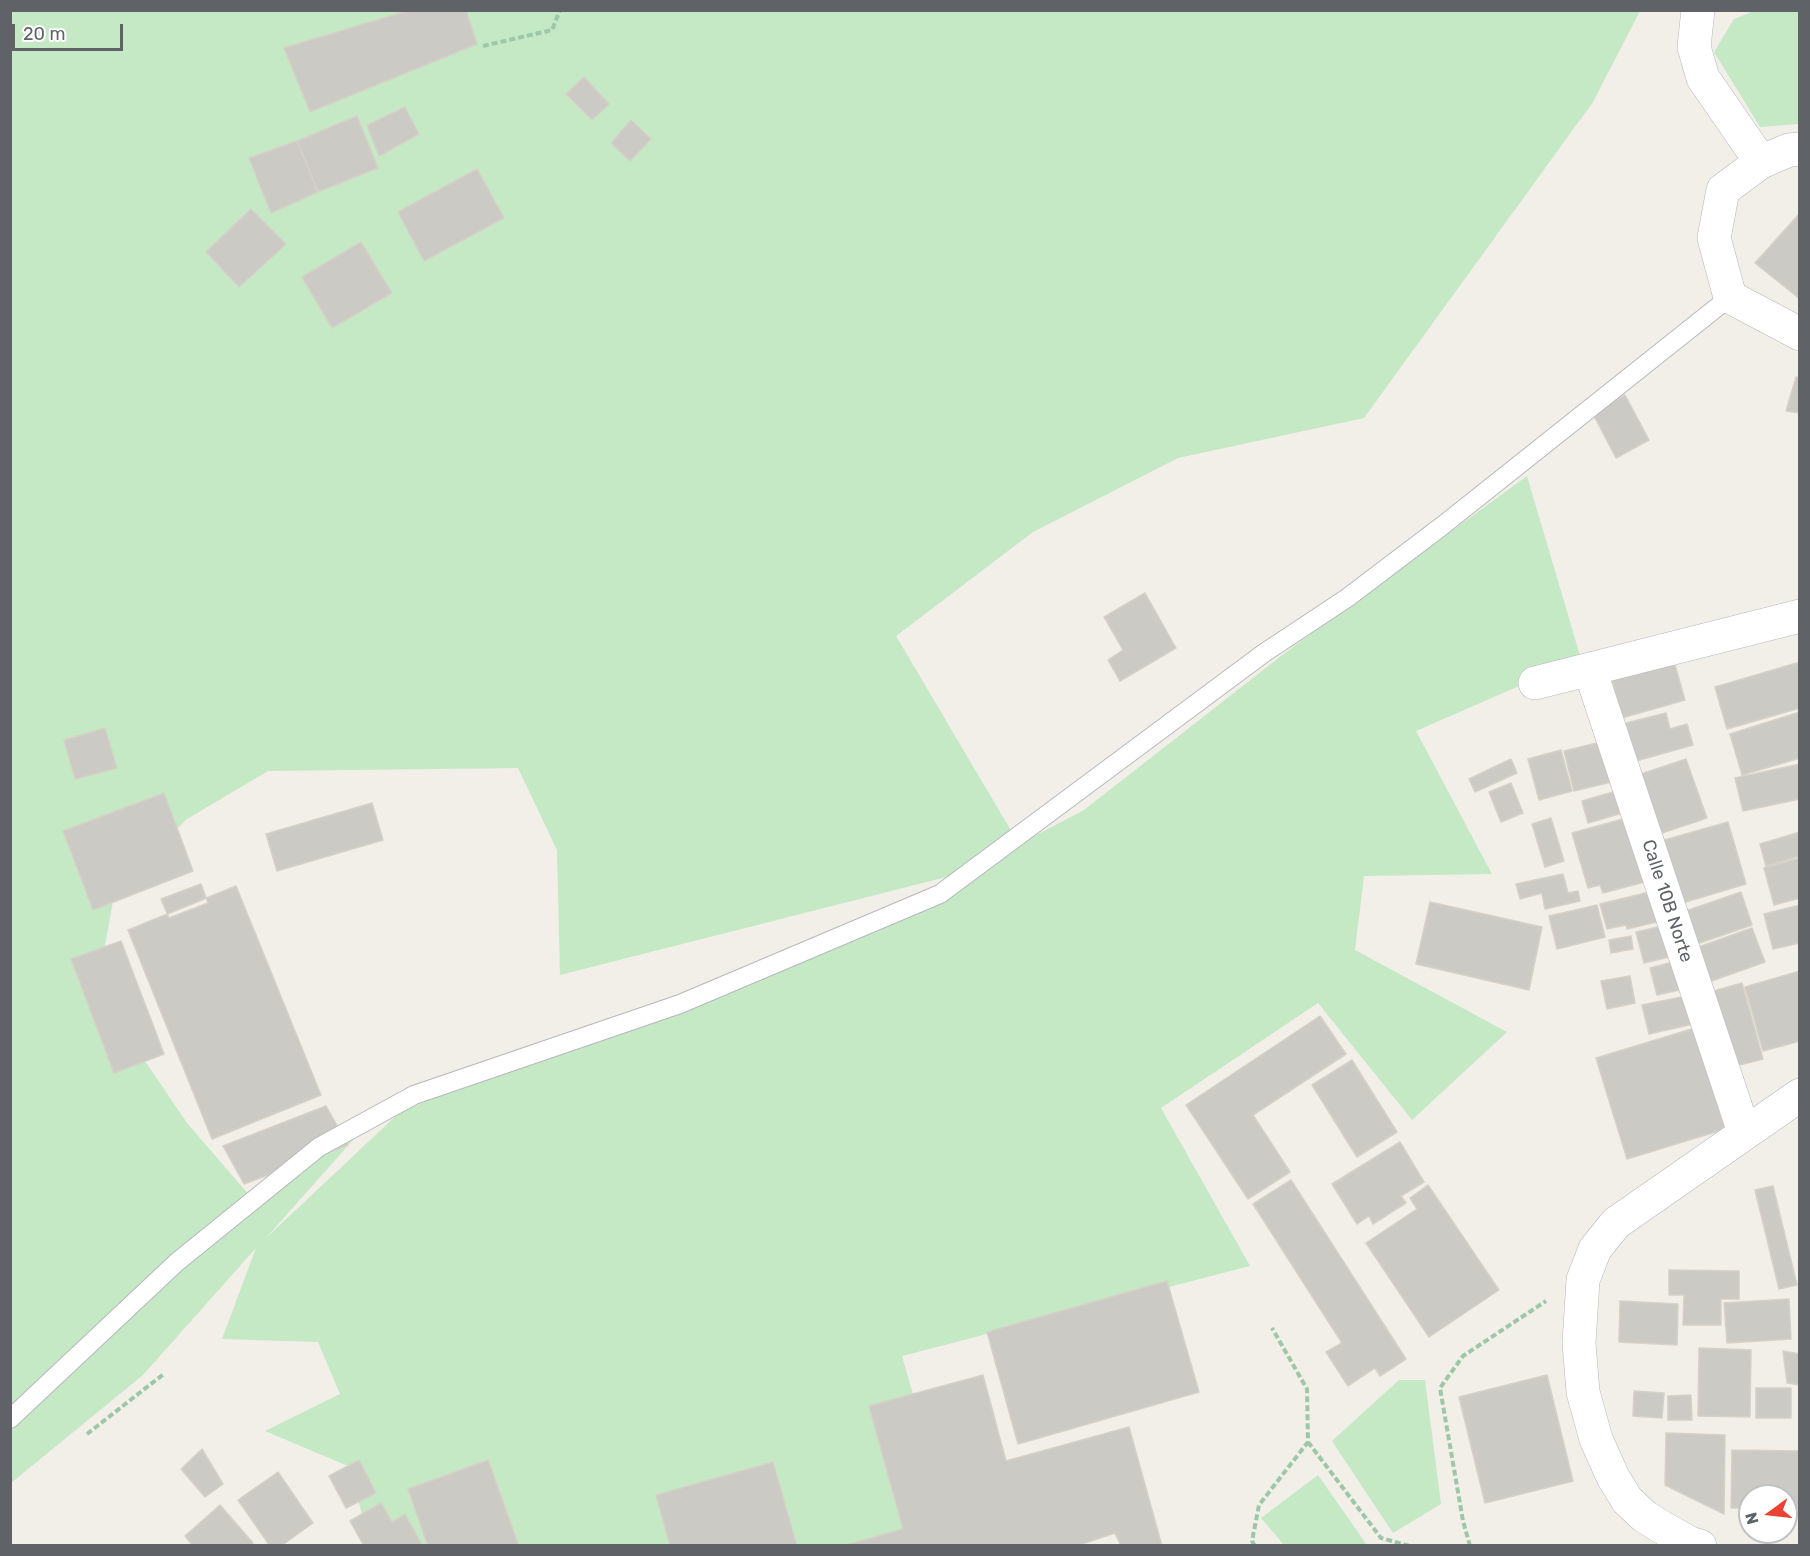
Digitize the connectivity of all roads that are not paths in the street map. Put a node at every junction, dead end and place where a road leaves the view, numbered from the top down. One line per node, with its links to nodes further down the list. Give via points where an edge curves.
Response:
1 (1698, 10): 3 (street, via 1694,47 1703,78)
2 (1800, 149): 3 (street)
3 (1761, 162): 4 (street, via 1723,190 1714,237)
4 (1730, 297): 5 (street); 11 (lane, via 1432,533 940,894 680,1004 414,1095 319,1147 177,1262)
5 (1800, 334)
6 (1800, 616): 7 (street)
7 (1590, 670): 8 (street); 10 (street, Calle 10B Norte)
8 (1535, 683)
9 (1800, 1095): 10 (street)
10 (1744, 1132): 12 (street, via 1616,1223 1595,1249 1583,1280 1579,1343 1583,1392 1596,1439 1613,1478 1627,1500 1644,1516)
11 (10, 1419)
12 (1700, 1545)

